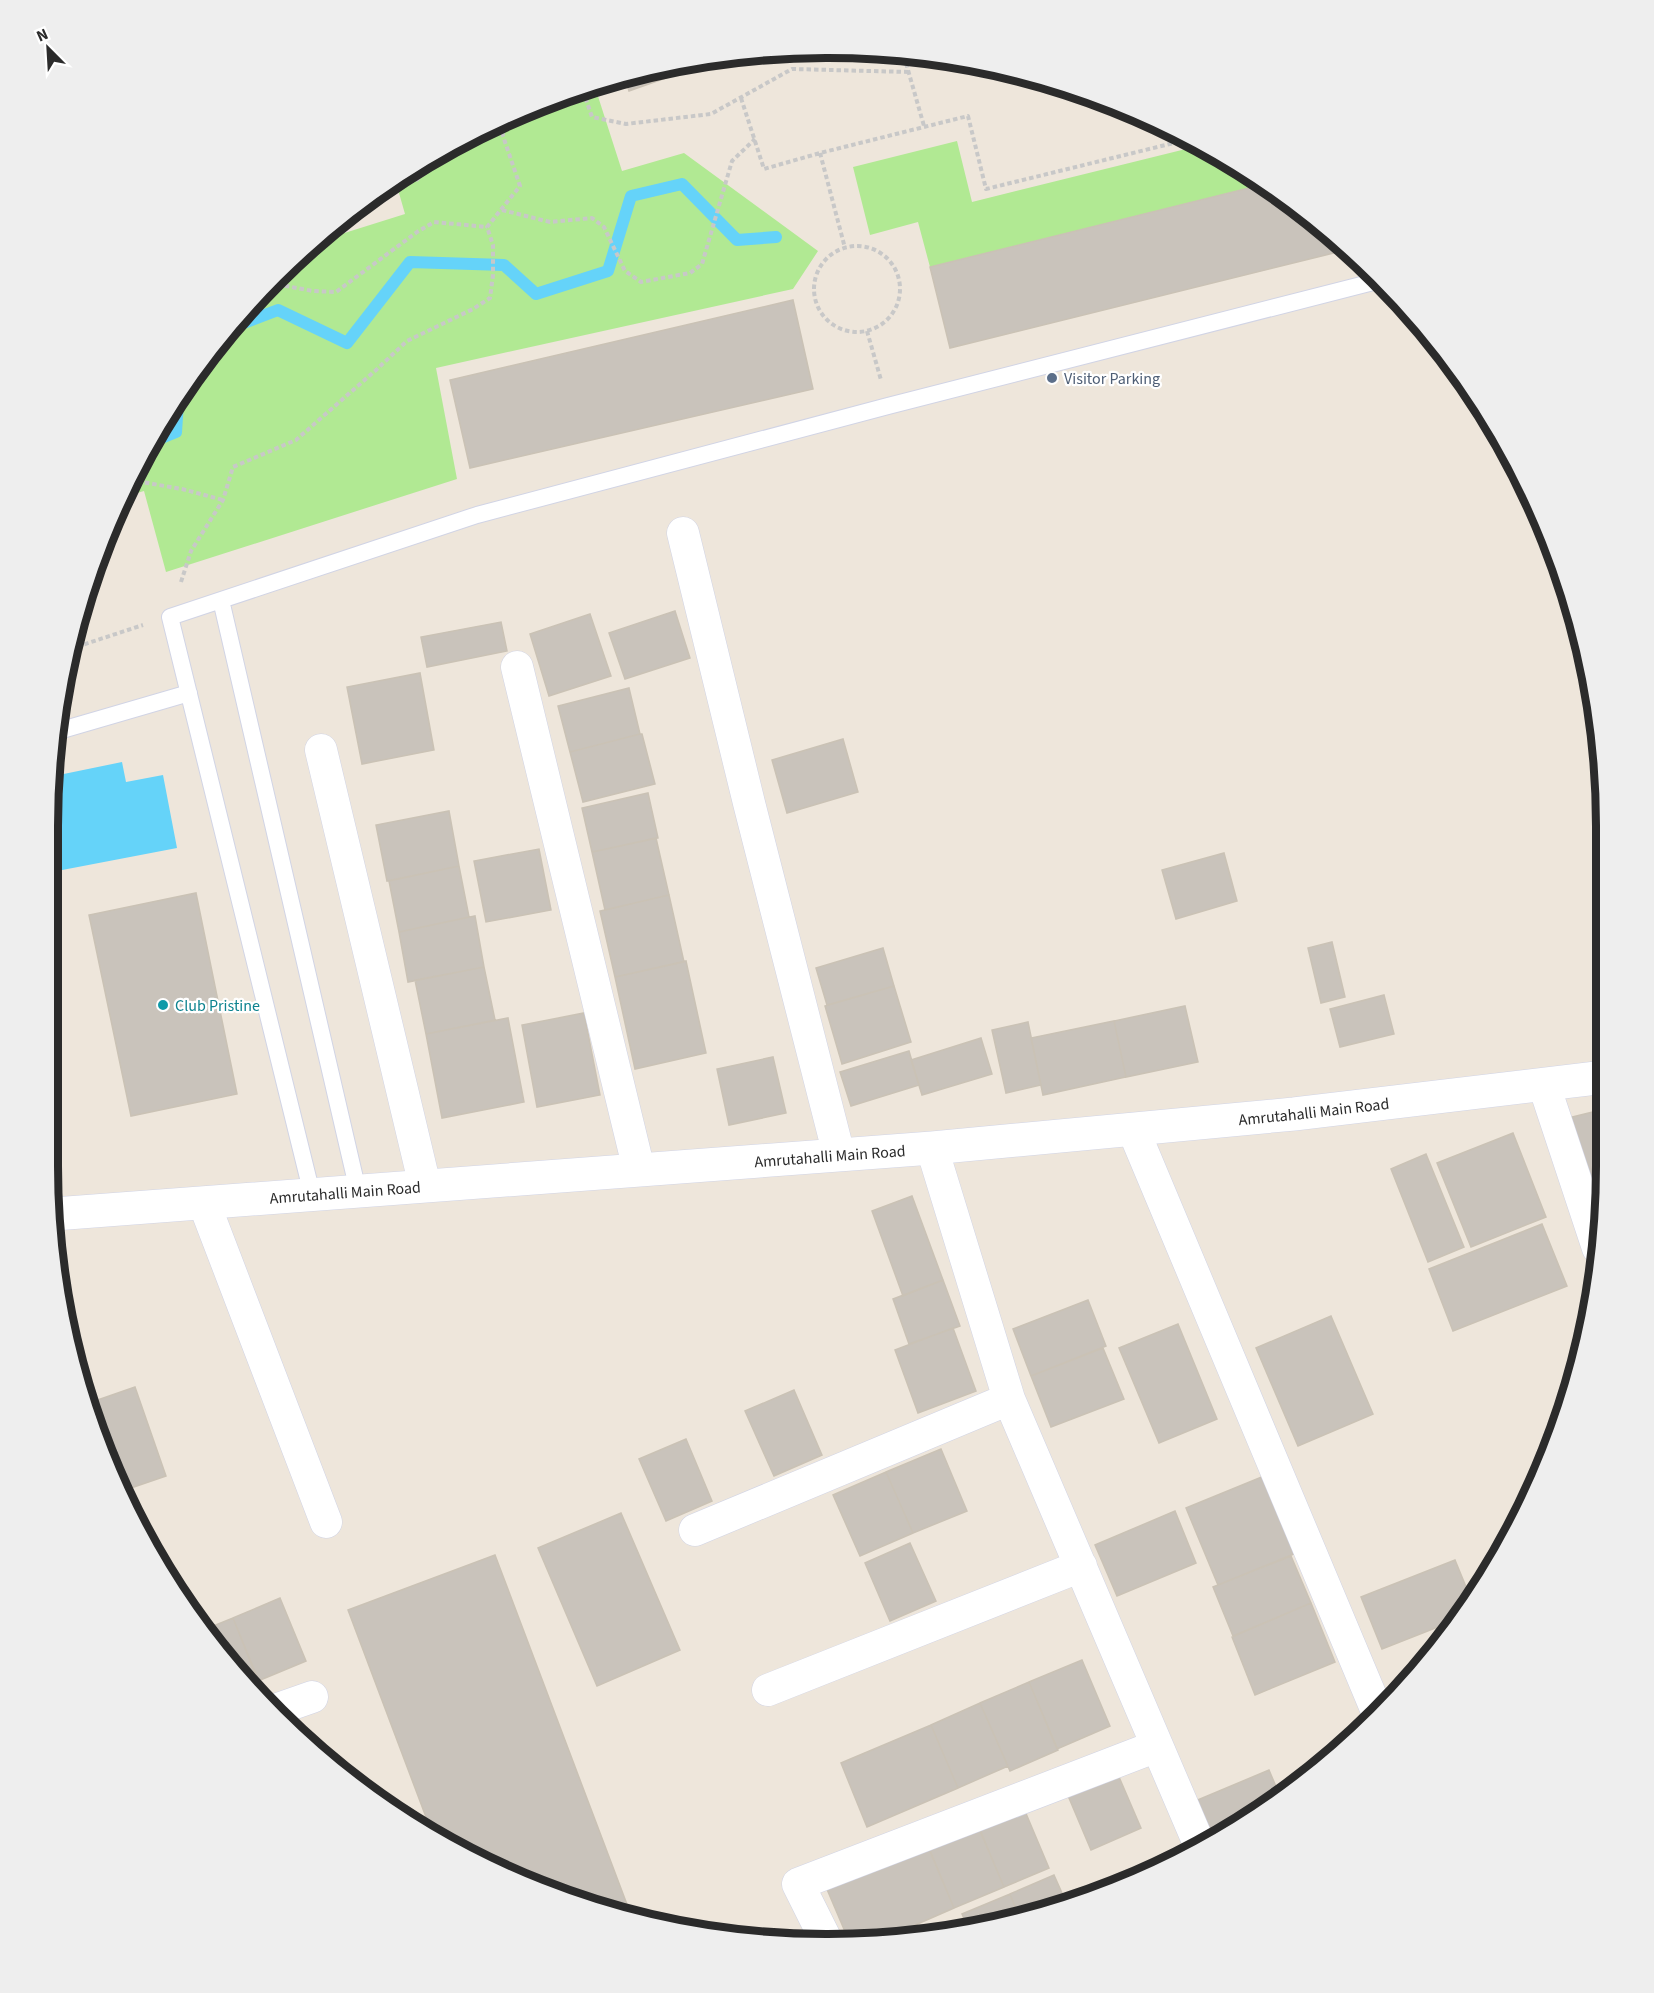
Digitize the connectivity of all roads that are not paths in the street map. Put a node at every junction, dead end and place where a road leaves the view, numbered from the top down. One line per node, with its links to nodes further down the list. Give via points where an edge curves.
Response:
1 (1369, 283): 3 (lane, via 477,516)
2 (683, 532): 12 (street)
3 (221, 600): 5 (lane, via 170,617); 15 (lane)
4 (517, 667): 13 (street)
5 (189, 693): 6 (lane); 16 (lane)
6 (65, 729)
7 (321, 750): 14 (street)
8 (1596, 1078): 9 (street, Amrutahalli Main Road)
9 (1544, 1085): 10 (street, Amrutahalli Main Road); 19 (street)
10 (1133, 1129): 11 (street, Amrutahalli Main Road); 26 (street)
11 (932, 1148): 12 (street, Amrutahalli Main Road); 20 (street)
12 (839, 1155): 13 (street, Amrutahalli Main Road)
13 (639, 1170): 14 (street, Amrutahalli Main Road)
14 (425, 1186): 15 (street, Amrutahalli Main Road)
15 (358, 1191): 16 (street, Amrutahalli Main Road)
16 (312, 1194): 17 (street, Amrutahalli Main Road)
17 (204, 1203): 18 (street, Amrutahalli Main Road); 21 (street)
18 (60, 1214)
19 (1592, 1231)
20 (1009, 1399): 22 (street); 23 (street)
21 (326, 1521)
22 (694, 1530)
23 (1081, 1566): 24 (street); 28 (street)
24 (768, 1690)
25 (312, 1697): 27 (street)
26 (1374, 1705)
27 (282, 1707)
28 (1157, 1746): 29 (street); 30 (street, via 798,1884)
29 (1197, 1839)
30 (823, 1934)

